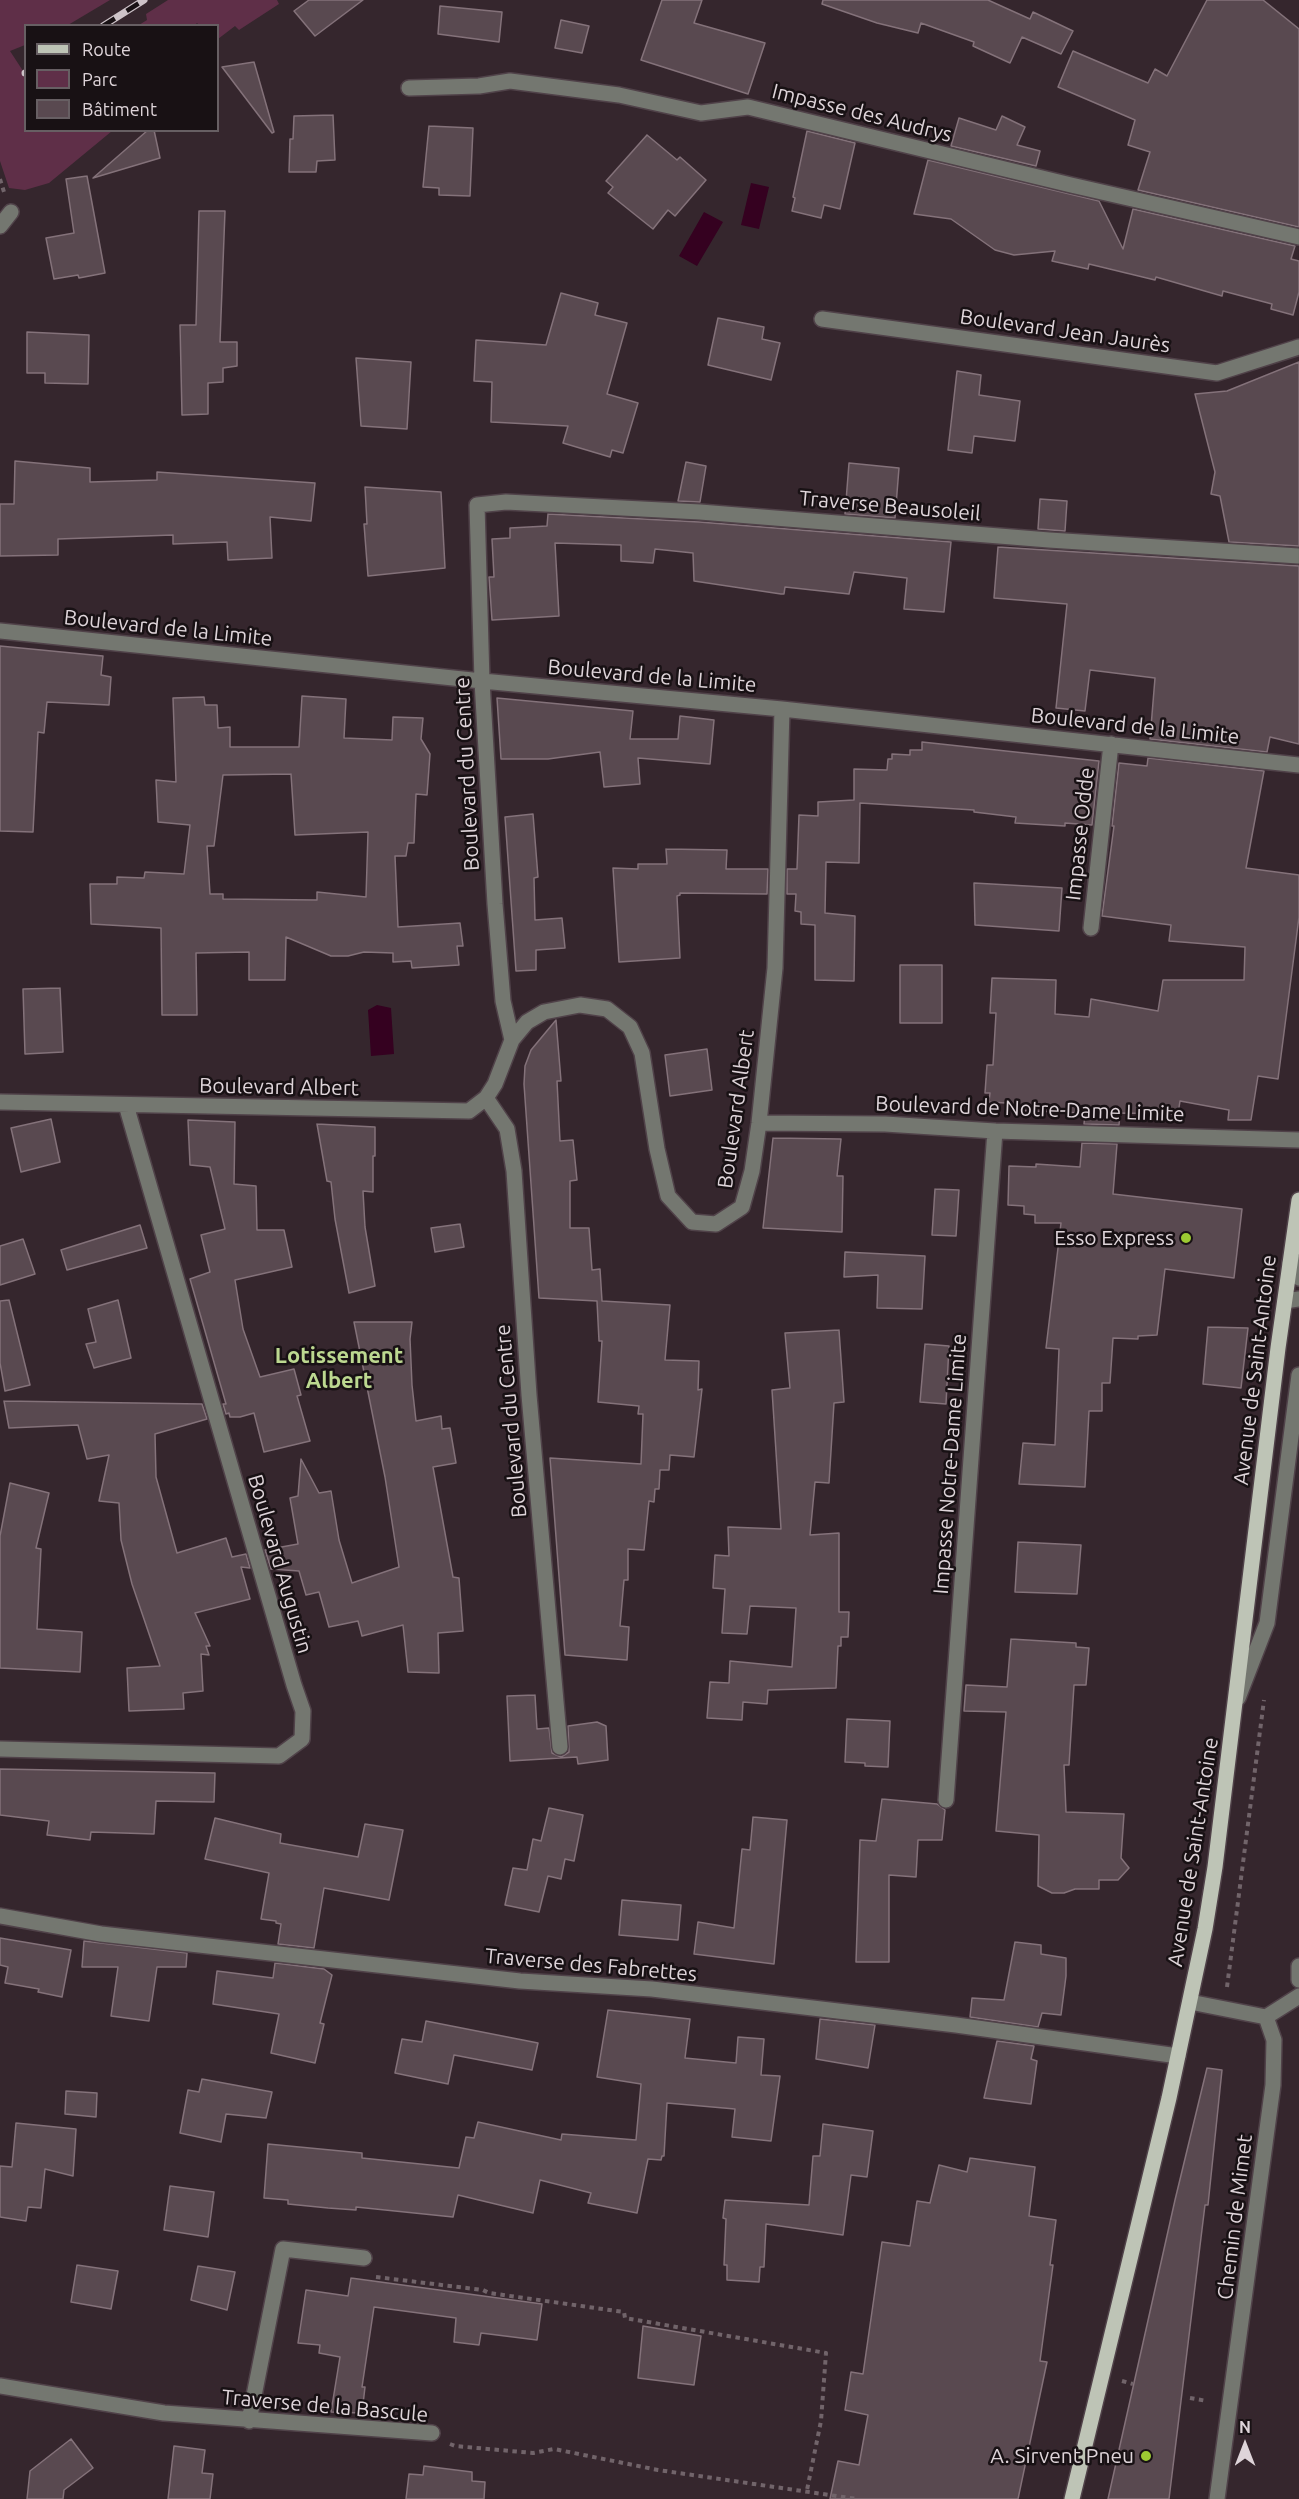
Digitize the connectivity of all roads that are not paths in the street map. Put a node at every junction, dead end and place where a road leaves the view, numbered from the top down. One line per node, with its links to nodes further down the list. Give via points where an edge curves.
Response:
1 (409, 88): 4 (street, Impasse des Audrys, via 510,81 620,95 701,113 748,107)
2 (11, 212): 3 (street)
3 (0, 226)
4 (1299, 237)
5 (822, 319): 6 (street, Boulevard Jean Jaurès, via 1217,373)
6 (1299, 347)
7 (477, 505): 8 (street, Traverse Beausoleil, via 506,502 634,508); 10 (street, Boulevard du Centre)
8 (1299, 556)
9 (0, 631): 10 (street, Boulevard de la Limite)
10 (482, 681): 11 (street, Boulevard de la Limite); 15 (street, Boulevard du Centre, via 503,1000)
11 (782, 709): 12 (street, Boulevard de la Limite); 19 (street, Boulevard Albert, via 776,968)
12 (1111, 744): 13 (street, Boulevard de la Limite); 14 (street, Impasse Odde)
13 (1299, 765)
14 (1091, 928)
15 (512, 1040): 16 (street, Boulevard Albert); 19 (street, Boulevard Albert, via 527,1022 544,1012 580,1005 608,1009 630,1027 642,1053 668,1196 692,1222 716,1224 742,1207)
16 (486, 1098): 18 (street, Boulevard Albert, via 469,1111); 28 (street, Boulevard du Centre, via 507,1129 514,1171)
17 (0, 1102): 18 (street, Boulevard Albert)
18 (126, 1105): 29 (street, Boulevard Augustin, via 303,1711 302,1739 279,1756)
19 (759, 1123): 20 (street, Boulevard de Notre-Dame Limite, via 885,1124)
20 (995, 1131): 21 (street, Boulevard de Notre-Dame Limite); 30 (street, Impasse Notre-Dame Limite)
21 (1299, 1140)
22 (1299, 1200): 23 (main road, Avenue de Saint-Antoine)
23 (1294, 1263): 24 (street); 25 (main road, Avenue de Saint-Antoine)
24 (1299, 1278)
25 (1292, 1300): 27 (main road, Avenue de Saint-Antoine)
26 (1299, 1375): 27 (street, via 1267,1623)
27 (1236, 1704): 35 (main road, Avenue de Saint-Antoine, via 1210,1898)
28 (560, 1747)
29 (0, 1749)
30 (946, 1800)
31 (0, 1916): 37 (street, Traverse des Fabrettes, via 101,1934 520,1981 652,1989)
32 (1299, 1966): 33 (street)
33 (1299, 1980)
34 (1299, 1996): 36 (street)
35 (1190, 2002): 36 (street); 37 (main road, Avenue de Saint-Antoine)
36 (1266, 2017): 43 (street, Chemin de Mimet, via 1274,2040 1274,2085)
37 (1178, 2056): 42 (main road, Avenue de Saint-Antoine)
38 (364, 2258): 40 (street, via 284,2248)
39 (0, 2386): 40 (street, Traverse de la Bascule, via 164,2414)
40 (249, 2421): 41 (street, Traverse de la Bascule)
41 (432, 2433)
42 (1072, 2499)
43 (1217, 2499)

